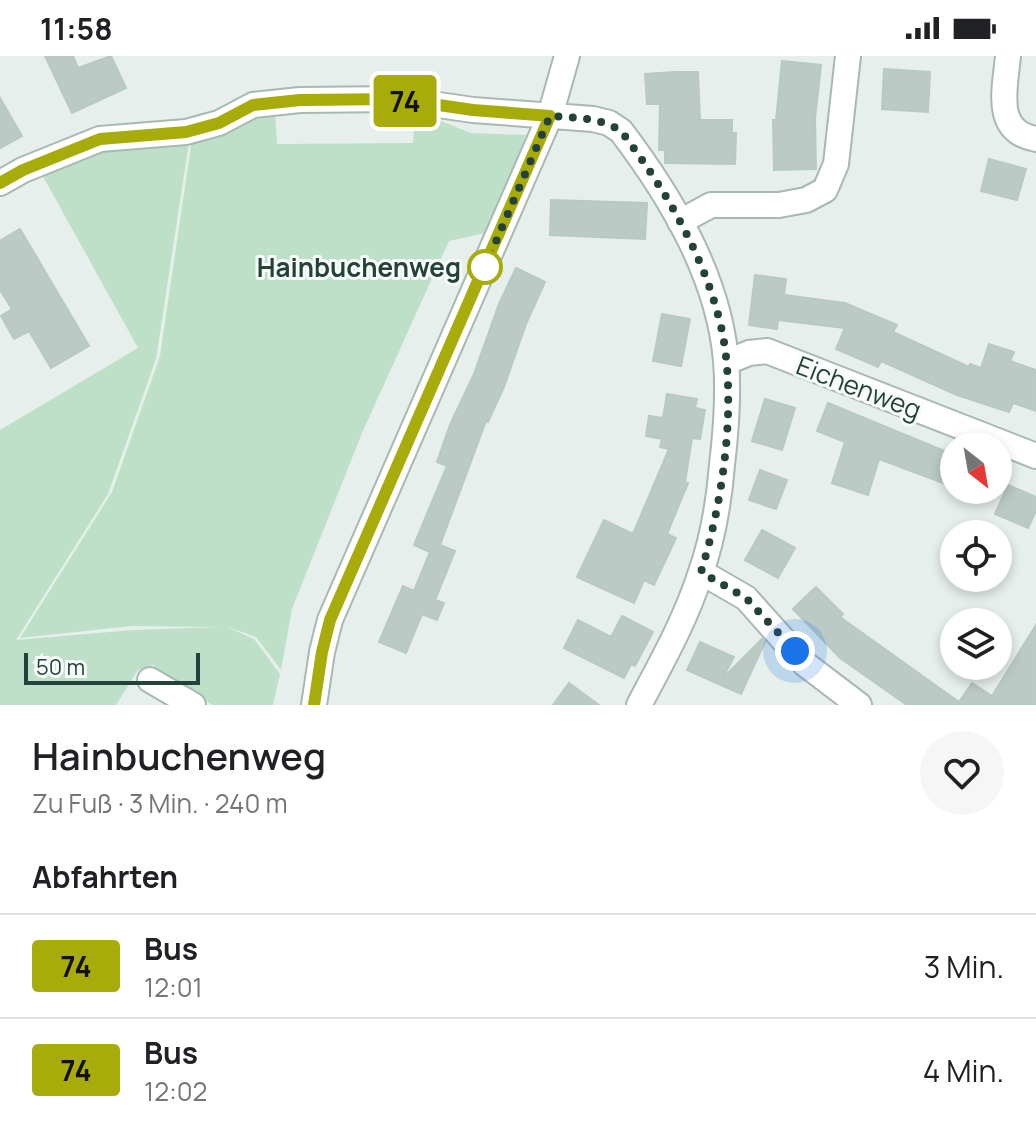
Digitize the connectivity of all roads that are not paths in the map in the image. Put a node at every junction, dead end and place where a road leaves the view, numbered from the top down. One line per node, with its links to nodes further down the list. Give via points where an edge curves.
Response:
1 (567, 56): 4 (street)
2 (848, 56): 7 (street, via 836,164 825,190 779,205 711,205)
3 (1008, 56): 5 (street, via 1008,122 1022,136)
4 (550, 116): 6 (street, via 397,99 253,105 186,132 100,139); 7 (street, via 593,119 621,131); 13 (street, via 330,620)
5 (1036, 139)
6 (0, 183)
7 (680, 222): 8 (street, via 712,295)
8 (727, 362): 9 (street, Eichenweg, via 767,351); 10 (street, via 721,482)
9 (1036, 456)
10 (701, 572): 14 (street); 15 (street, via 746,598 819,677)
11 (150, 680): 12 (street)
12 (193, 705)
13 (314, 705)
14 (639, 705)
15 (859, 705)

